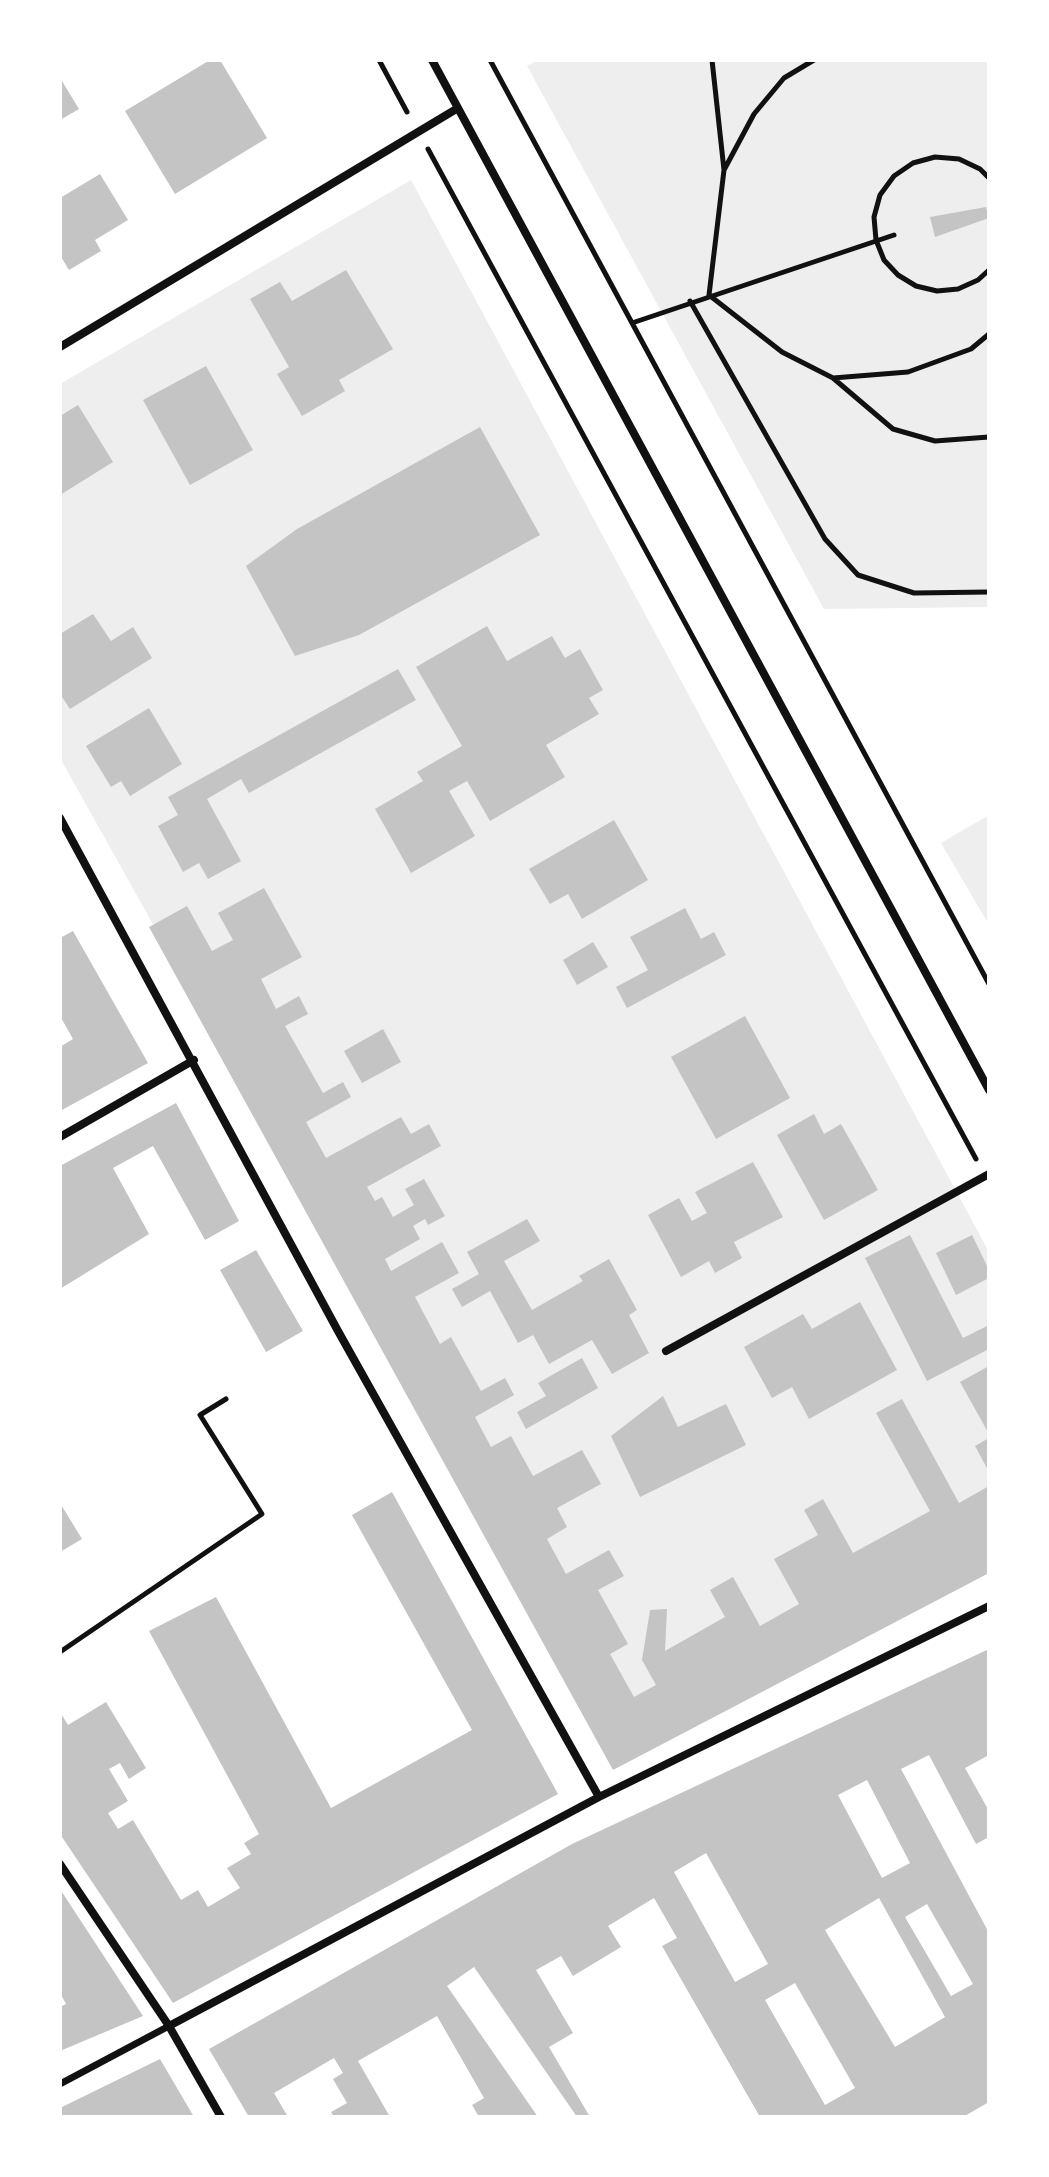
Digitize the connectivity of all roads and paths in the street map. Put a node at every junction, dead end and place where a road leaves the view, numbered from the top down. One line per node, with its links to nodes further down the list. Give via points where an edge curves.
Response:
1 (379, 60): 7 (path)
2 (432, 60): 6 (street)
3 (490, 60): 15 (path)
4 (712, 60): 8 (path)
5 (814, 60): 8 (path, via 784,78 754,114)
6 (458, 108): 7 (street); 24 (street)
7 (419, 133): 17 (street); 26 (path)
8 (724, 170): 13 (path)
9 (989, 178): 11 (path, via 959,159 935,157 913,163 880,195 874,217)
10 (894, 235): 11 (path)
11 (876, 240): 12 (path, via 884,260 916,286 958,289); 13 (path)
12 (989, 270)
13 (709, 295): 14 (path); 18 (path, via 782,352)
14 (690, 301): 15 (path); 20 (path, via 825,539 858,575 914,593)
15 (632, 323): 22 (path)
16 (989, 334): 18 (path, via 971,349 908,372)
17 (60, 347)
18 (833, 378): 19 (path, via 893,429 935,441)
19 (989, 437)
20 (989, 592)
21 (60, 818): 23 (street)
22 (989, 984)
23 (194, 1060): 25 (street); 31 (street, via 338,1331)
24 (989, 1090)
25 (60, 1137)
26 (987, 1175): 27 (street)
27 (666, 1351)
28 (226, 1399): 30 (path, via 200,1415 262,1514)
29 (989, 1606): 31 (street)
30 (60, 1652)
31 (599, 1797): 33 (street)
32 (60, 1864): 33 (street)
33 (169, 2026): 34 (street); 35 (street)
34 (60, 2084)
35 (221, 2117)

